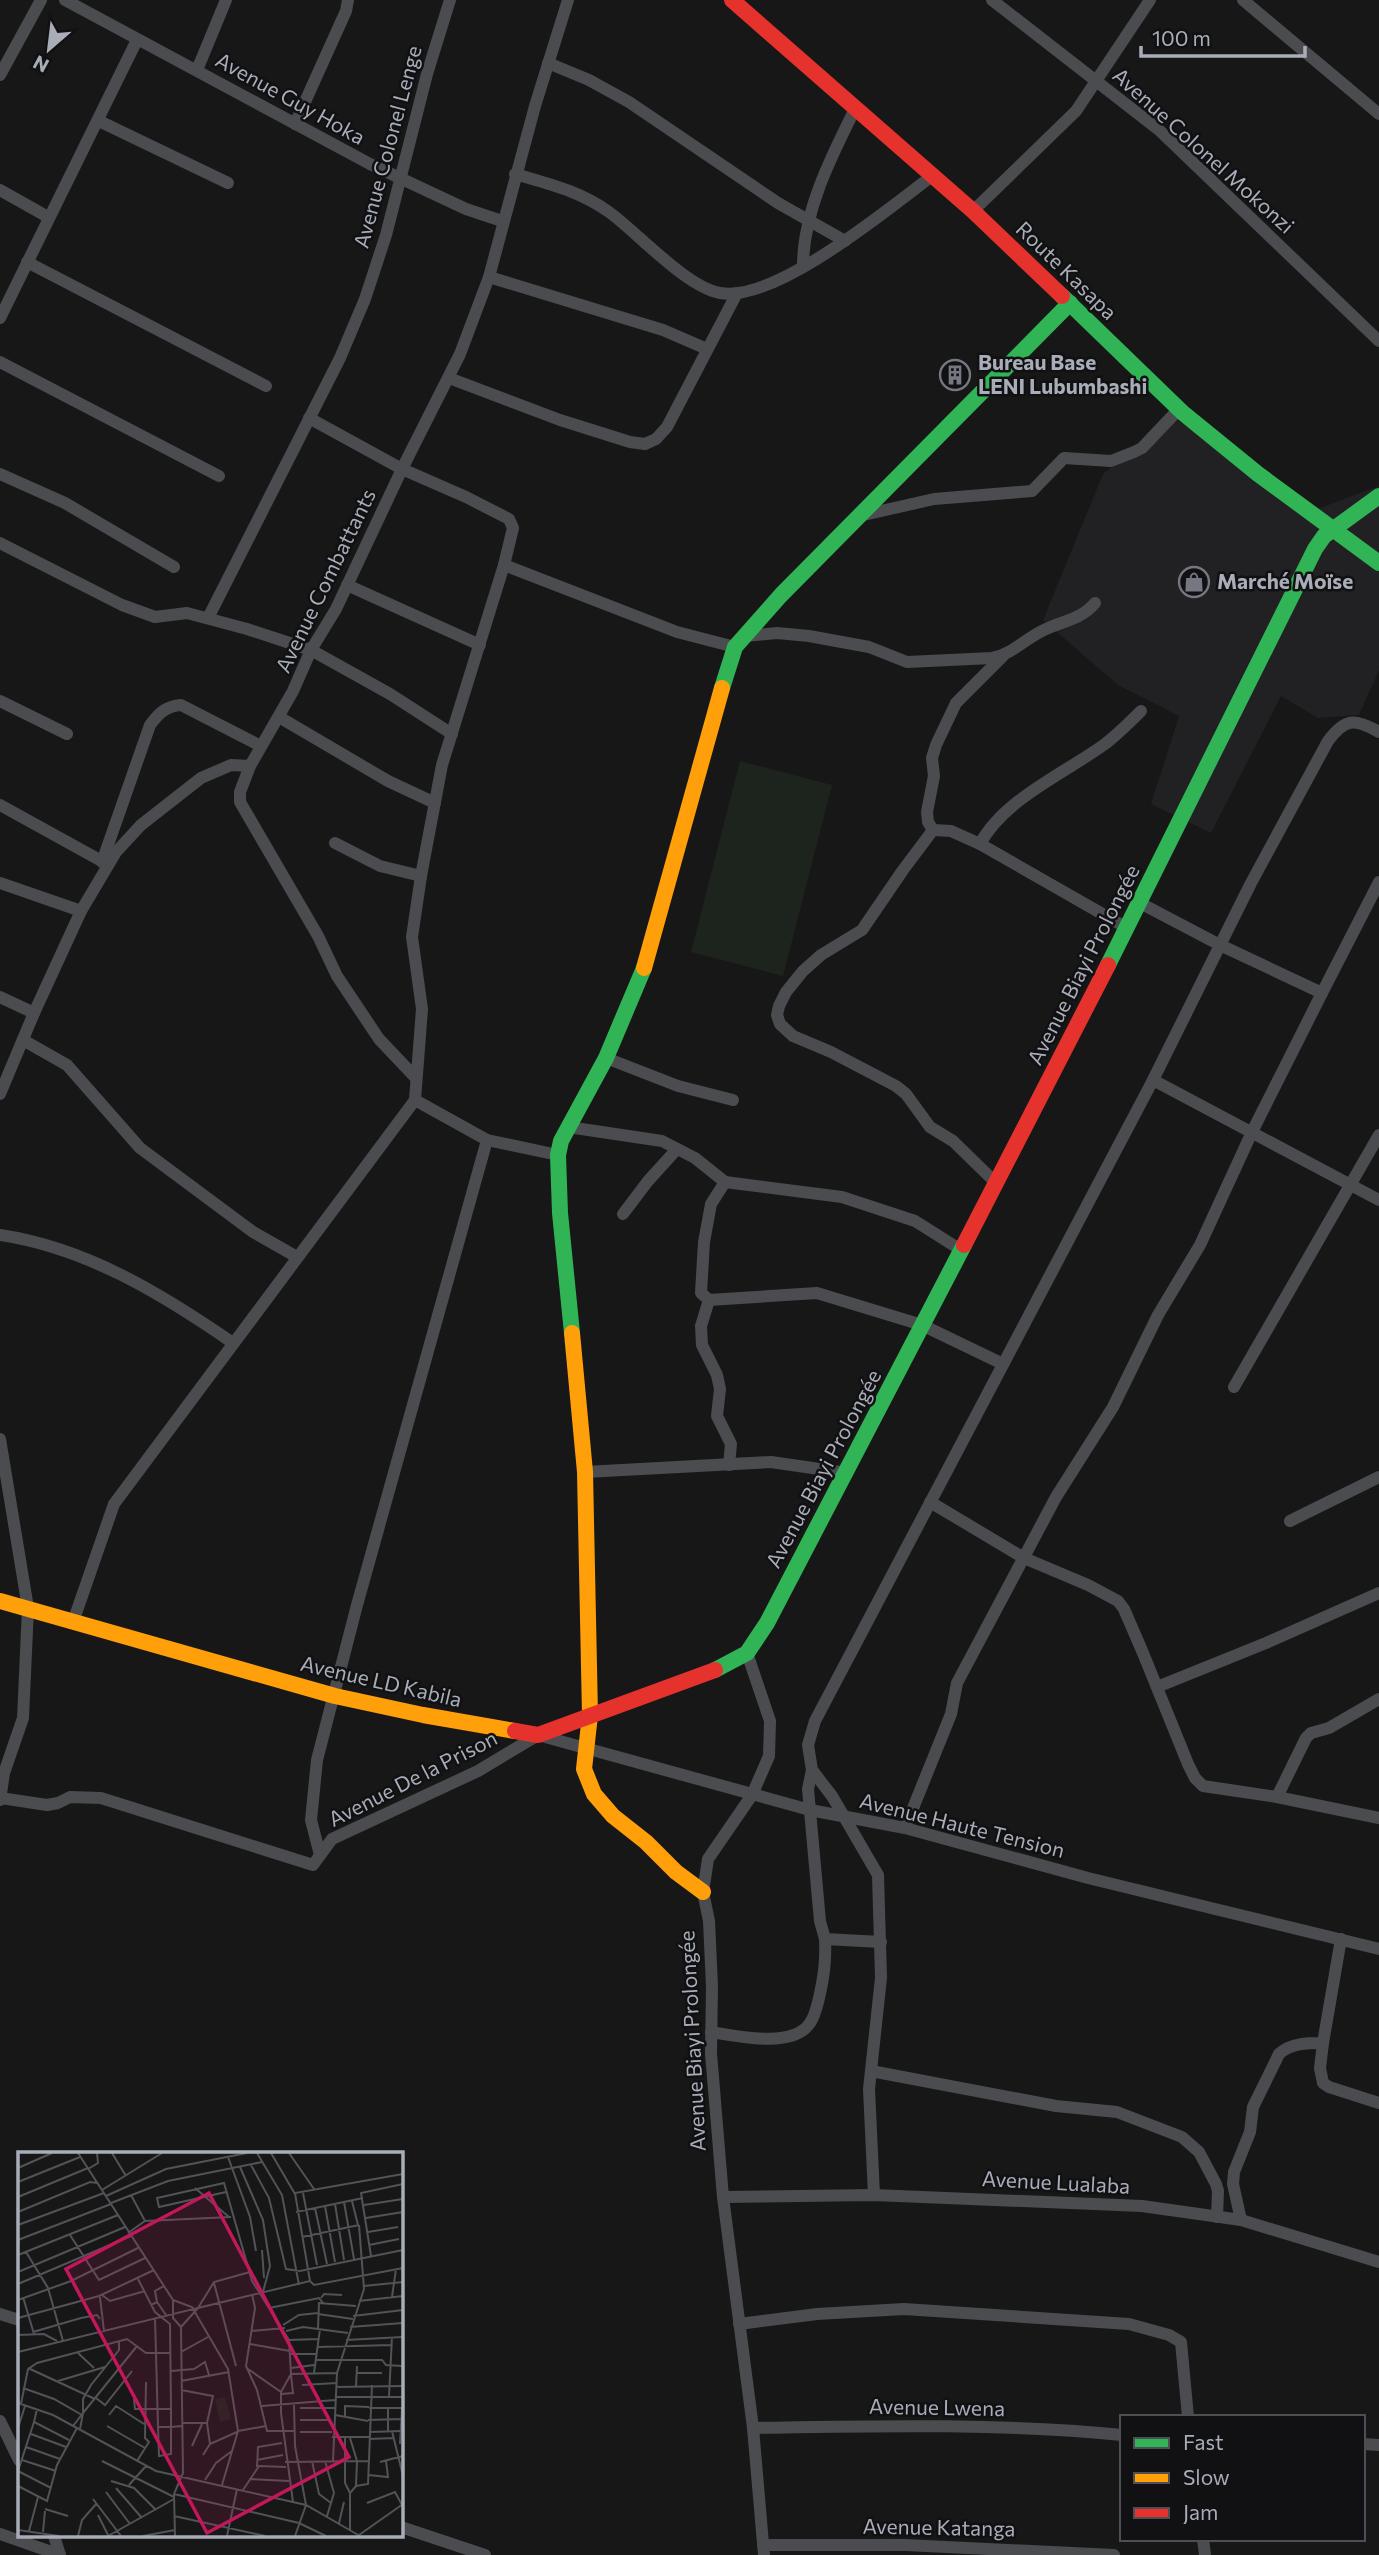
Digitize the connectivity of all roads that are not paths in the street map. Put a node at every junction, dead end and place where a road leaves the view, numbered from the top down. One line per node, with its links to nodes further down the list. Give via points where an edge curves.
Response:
1 (41, 0): 14 (street)
2 (65, 0): 11 (street, Avenue Guy Hoka)
3 (226, 0): 13 (street)
4 (348, 0): 19 (street)
5 (450, 0): 22 (street, Avenue Colonel Lenge)
6 (568, 0): 12 (street, Avenue Combattants)
7 (732, 0): 16 (street, Route Kasapa)
8 (992, 0): 15 (street, Avenue Colonel Mokonzi)
9 (1150, 0): 15 (street)
10 (1243, 0): 17 (street)
11 (137, 40): 13 (street, Avenue Guy Hoka); 18 (street)
12 (548, 63): 20 (street, Avenue Combattants); 28 (street, via 629,102)
13 (197, 70): 19 (street, Avenue Guy Hoka)
14 (0, 75)
15 (1097, 79): 25 (street, via 1076,111); 36 (street, Avenue Colonel Mokonzi, via 1159,130)
16 (856, 107): 21 (street, Route Kasapa); 28 (street, via 832,155)
17 (1379, 114)
18 (99, 121): 23 (street); 26 (street)
19 (295, 124): 22 (street, Avenue Guy Hoka)
20 (515, 174): 27 (street, Avenue Combattants); 33 (street, via 592,200 694,281 720,293)
21 (932, 176): 25 (street, Route Kasapa); 29 (street)
22 (400, 179): 27 (street, Avenue Guy Hoka); 42 (street, Avenue Colonel Lenge, via 365,299)
23 (228, 183)
24 (0, 190): 26 (street)
25 (973, 211): 34 (street, Route Kasapa)
26 (48, 217): 30 (street)
27 (502, 221): 32 (street, Avenue Combattants)
28 (810, 221): 29 (street); 31 (street)
29 (845, 241): 31 (street)
30 (27, 262): 35 (street); 40 (street)
31 (803, 266): 33 (street, via 778,281)
32 (489, 277): 37 (street, via 663,330); 39 (street, Avenue Combattants)
33 (737, 293): 37 (street)
34 (1070, 303): 41 (street, Route Kasapa); 47 (street)
35 (0, 318)
36 (1379, 341)
37 (707, 349): 39 (street, via 667,427 645,444 560,420)
38 (0, 362): 45 (street)
39 (449, 378): 43 (street, Avenue Combattants)
40 (266, 386)
41 (1179, 409): 47 (street, via 1142,448 1111,461 1064,458 1032,491 934,499); 48 (street, Route Kasapa)
42 (309, 418): 43 (street); 55 (street, Avenue Colonel Lenge)
43 (401, 469): 51 (street, via 509,519 513,528); 53 (street, Avenue Combattants)
44 (0, 474): 52 (street, via 65,503)
45 (219, 476)
46 (1379, 496): 48 (street, Avenue Biayi Prolongée)
47 (859, 516): 56 (street)
48 (1333, 530): 50 (street, Route Kasapa); 77 (street, Avenue Biayi Prolongée, via 1315,550)
49 (0, 543): 55 (street, via 155,617 187,613)
50 (1379, 563)
51 (504, 565): 56 (street, via 677,632); 57 (street)
52 (174, 567)
53 (347, 585): 57 (street); 58 (street, Avenue Combattants)
54 (1095, 604): 59 (street)
55 (208, 618): 58 (street)
56 (740, 641): 59 (street, via 777,633 809,636 869,647 907,662); 85 (street, via 723,683 640,981)
57 (480, 645): 65 (street)
58 (311, 650): 62 (street, Avenue Combattants); 65 (street)
59 (1003, 656): 70 (street, via 957,702 936,745 927,812)
60 (0, 701): 64 (street)
61 (1142, 711): 72 (street, via 1108,742 1005,811)
62 (279, 717): 66 (street, Avenue Combattants); 68 (street)
63 (1379, 732): 80 (street, via 1359,722 1338,727)
64 (67, 734)
65 (452, 734): 68 (street)
66 (261, 746): 67 (street, Avenue Combattants); 73 (street, via 181,705 163,711 150,725)
67 (250, 766): 73 (street, via 231,765 201,778 141,825); 86 (street, Avenue Combattants, via 240,802 337,976 379,1039)
68 (435, 803): 74 (street)
69 (0, 805): 73 (street)
70 (933, 830): 72 (street, via 951,831); 98 (street, via 862,930 803,971 786,992 777,1015 793,1036 896,1086 930,1126 953,1141)
71 (335, 843): 74 (street, via 380,866)
72 (980, 844): 79 (street)
73 (105, 863): 78 (street)
74 (421, 876): 86 (street, via 412,937 422,1009)
75 (1379, 882): 81 (street)
76 (0, 883): 78 (street)
77 (1139, 903): 79 (street, Avenue Biayi Prolongée); 80 (street)
78 (81, 911): 83 (street)
79 (1127, 928): 98 (street, Avenue Biayi Prolongée)
80 (1220, 945): 81 (street); 87 (street)
81 (1322, 993): 92 (street)
82 (0, 998): 83 (street)
83 (34, 1013): 84 (street)
84 (23, 1040): 88 (street); 104 (street, via 67,1065 140,1148 247,1228)
85 (606, 1058): 90 (street); 91 (street)
86 (416, 1078): 89 (street)
87 (1153, 1080): 92 (street); 108 (street)
88 (0, 1094)
89 (415, 1100): 94 (street); 104 (street)
90 (733, 1101)
91 (568, 1127): 95 (street, via 662,1141); 96 (street)
92 (1252, 1132): 99 (street); 117 (street, via 1200,1245 1158,1315 1113,1407)
93 (1379, 1135): 99 (street)
94 (487, 1140): 96 (street); 124 (street)
95 (677, 1149): 97 (street, via 695,1157); 101 (street)
96 (558, 1154): 112 (street)
97 (725, 1182): 103 (street, via 842,1197 915,1221); 105 (street, via 711,1204 704,1242 701,1293)
98 (995, 1182): 103 (street, Avenue Biayi Prolongée)
99 (1349, 1184): 100 (street); 109 (street)
100 (1379, 1200)
101 (623, 1214)
102 (0, 1235): 107 (street, via 113,1270 174,1302)
103 (961, 1250): 106 (street, Avenue Biayi Prolongée)
104 (297, 1257): 107 (street)
105 (709, 1300): 106 (street, via 817,1293); 111 (street, via 701,1326 702,1345 718,1376 717,1416 731,1444)
106 (922, 1325): 108 (street); 113 (street, Avenue Biayi Prolongée)
107 (233, 1343): 121 (street, via 114,1504)
108 (1003, 1364): 115 (street)
109 (1234, 1387)
110 (1, 1446): 120 (street)
111 (729, 1465): 112 (street); 113 (street, via 771,1462)
112 (585, 1472): 126 (street)
113 (847, 1473): 122 (street, Avenue Biayi Prolongée)
114 (1379, 1477): 116 (street)
115 (930, 1502): 117 (street); 129 (street, via 814,1721 808,1745)
116 (1290, 1521)
117 (1024, 1558): 123 (street, via 1118,1601); 137 (street, via 957,1683 951,1714)
118 (1379, 1593): 123 (street)
119 (0, 1601): 120 (street, Avenue LD Kabila)
120 (27, 1608): 121 (street, Avenue LD Kabila); 130 (street, via 23,1718)
121 (73, 1622): 124 (street, Avenue LD Kabila)
122 (747, 1653): 126 (street, Avenue LD Kabila, via 703,1676); 131 (street, Avenue Biayi Prolongée, via 770,1721 769,1756)
123 (1157, 1687): 132 (street, via 1195,1779 1209,1788)
124 (335, 1696): 127 (street, Avenue LD Kabila); 138 (street, via 317,1760 311,1819)
125 (1379, 1699): 132 (street, via 1329,1728 1311,1733)
126 (590, 1716): 127 (street, Avenue LD Kabila); 128 (street)
127 (538, 1735): 128 (street, Avenue Haute Tension); 138 (street, Avenue De la Prison, via 478,1771 332,1839)
128 (586, 1748): 131 (street, Avenue Haute Tension); 139 (street, via 584,1769 594,1794 613,1816)
129 (812, 1770): 134 (street); 135 (street)
130 (2, 1774): 133 (street)
131 (752, 1795): 134 (street, Avenue Haute Tension); 139 (street, Avenue Biayi Prolongée, via 708,1859)
132 (1277, 1797): 136 (street)
133 (0, 1799): 138 (street, via 47,1805 70,1797 101,1798)
134 (810, 1810): 135 (street, Avenue Haute Tension); 140 (street)
135 (843, 1816): 137 (street, Avenue Haute Tension); 142 (street, via 878,1875)
136 (1379, 1818)
137 (905, 1828): 141 (street, Avenue Haute Tension)
138 (317, 1860)
139 (703, 1892): 144 (street, Avenue Biayi Prolongée, via 709,1921)
140 (825, 1939): 142 (street); 144 (street, via 827,1965 819,1998 810,2024 802,2032 777,2039)
141 (1341, 1939): 143 (street, Avenue Haute Tension); 145 (street)
142 (881, 1942): 146 (street)
143 (1379, 1948)
144 (711, 2032): 149 (street, Avenue Biayi Prolongée)
145 (1323, 2043): 147 (street, via 1323,2082); 151 (street, via 1295,2045 1279,2054 1253,2107 1250,2132 1234,2172)
146 (871, 2071): 148 (street); 150 (street, via 1056,2106 1117,2112 1182,2137 1199,2152 1216,2184)
147 (1379, 2103)
148 (874, 2195): 149 (street, Avenue Lualaba); 150 (street, Avenue Lualaba, via 1142,2206)
149 (723, 2197): 155 (street, Avenue Biayi Prolongée)
150 (1217, 2217): 151 (street, Avenue Lualaba)
151 (1241, 2220): 152 (street, Avenue Lualaba)
152 (1379, 2262)
153 (0, 2314): 154 (street)
154 (18, 2320)
155 (738, 2324): 156 (street, via 904,2309 1129,2324 1181,2342); 158 (street, Avenue Biayi Prolongée)
156 (1188, 2415)
157 (0, 2421): 160 (street)
158 (752, 2428): 159 (street, Avenue Lwena, via 975,2427); 164 (street, Avenue Biayi Prolongée)
159 (1120, 2435)
160 (18, 2458)
161 (402, 2527): 166 (street)
162 (0, 2534): 165 (street)
163 (55, 2538): 165 (street)
164 (763, 2550): 167 (street, Avenue Katanga, via 905,2545)
165 (60, 2555)
166 (485, 2555)
167 (1114, 2555)

